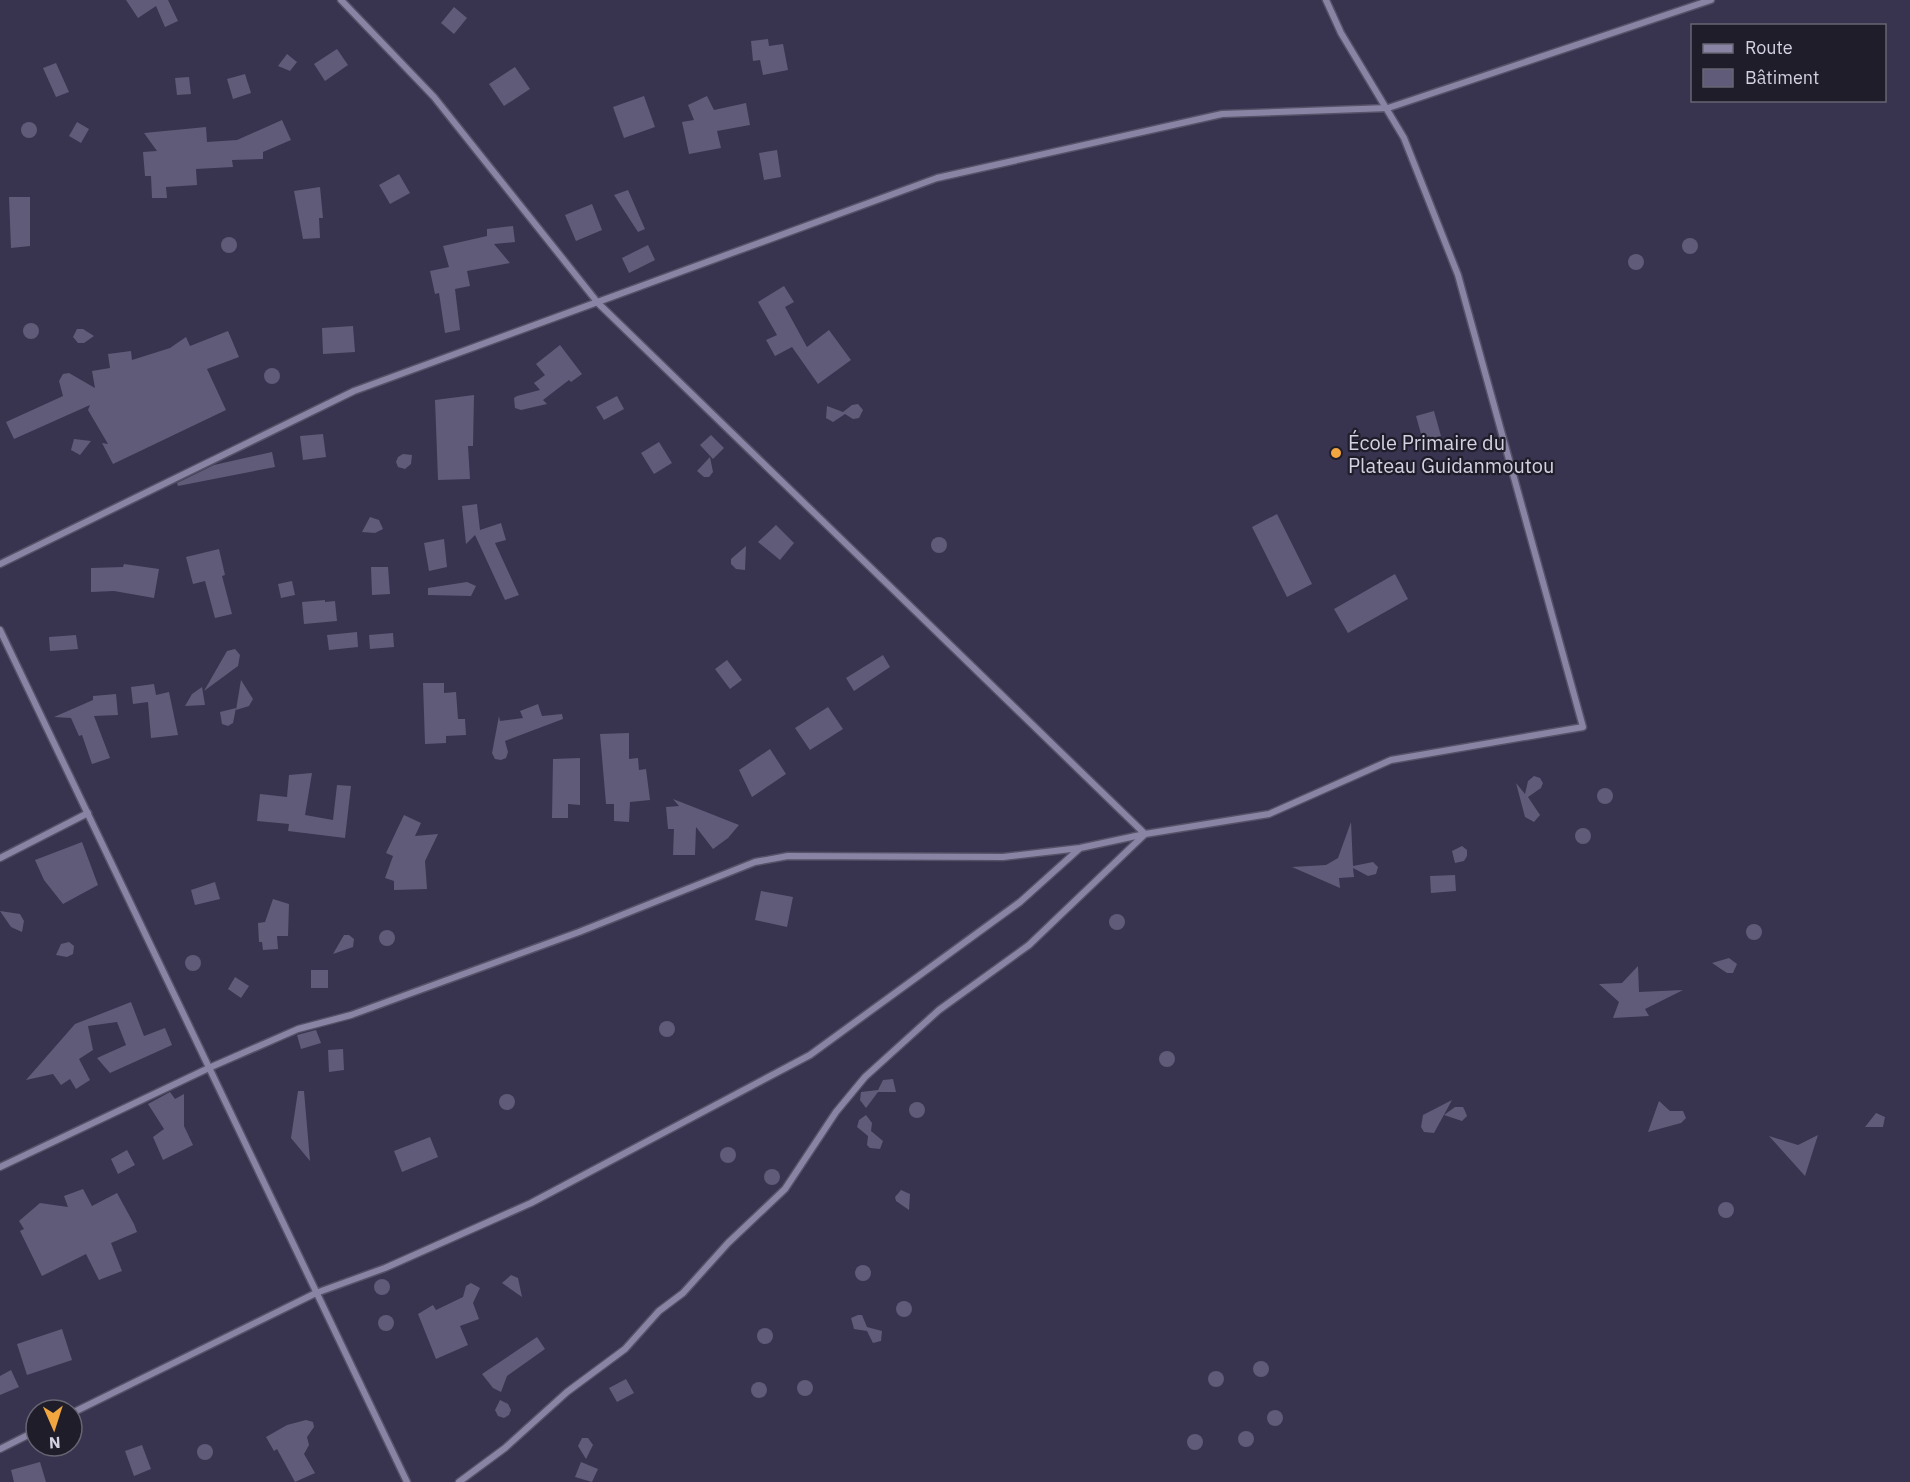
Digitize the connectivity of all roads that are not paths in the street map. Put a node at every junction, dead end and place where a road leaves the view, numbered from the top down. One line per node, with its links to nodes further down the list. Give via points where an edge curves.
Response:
1 (341, 0): 5 (street, via 434,97)
2 (1326, 0): 4 (street, via 1341,33)
3 (1711, 0): 4 (street)
4 (1388, 108): 5 (street, via 1222,114 937,178); 9 (street, via 1404,138 1458,275 1583,727 1391,760 1269,814)
5 (598, 303): 6 (street, via 354,391); 9 (street)
6 (0, 564)
7 (0, 630): 8 (street)
8 (88, 813): 11 (street); 12 (street)
9 (1145, 834): 10 (street); 19 (street, via 1029,945 939,1010 865,1077 836,1112 785,1189 625,1349)
10 (1080, 848): 12 (street, via 1003,857 788,856 755,862 579,932 351,1015 298,1029); 14 (street, via 1020,902 810,1055 531,1203 385,1268)
11 (0, 858)
12 (211, 1067): 13 (street); 14 (street)
13 (0, 1167)
14 (316, 1293): 15 (street); 18 (street)
15 (84, 1407)
16 (24, 1437): 17 (street)
17 (0, 1449)
18 (407, 1482)
19 (459, 1482)

